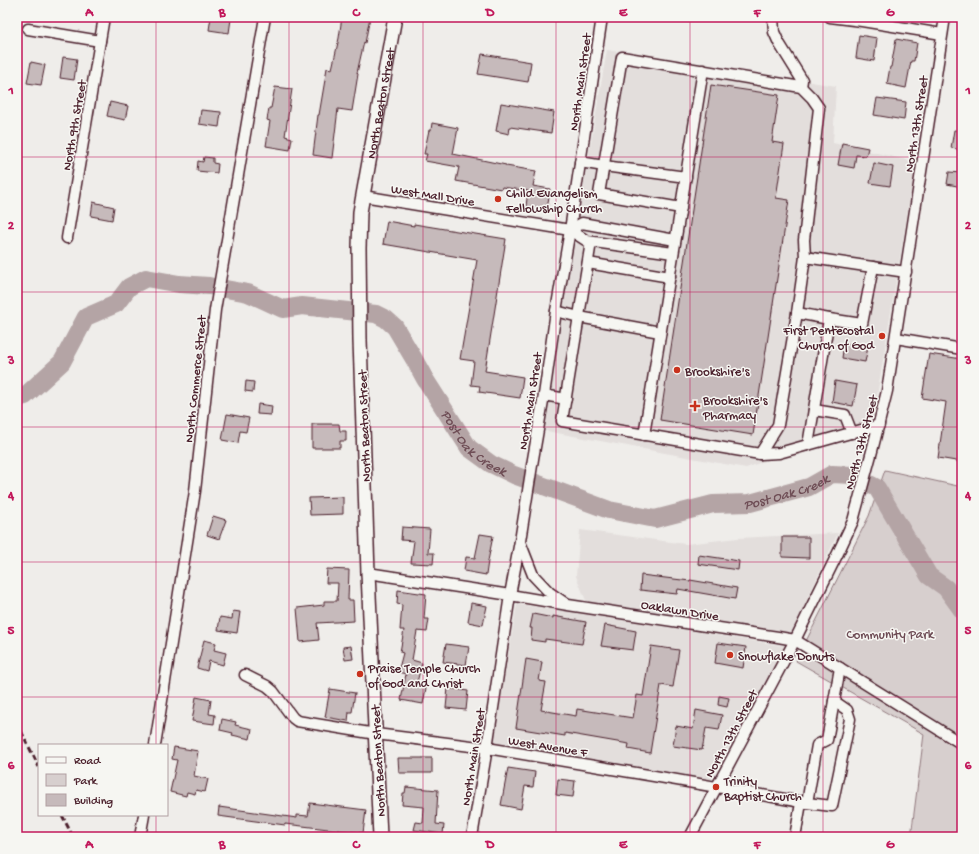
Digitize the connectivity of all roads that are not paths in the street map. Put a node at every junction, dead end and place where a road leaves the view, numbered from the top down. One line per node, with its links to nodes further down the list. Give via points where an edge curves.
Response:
1 (104, 17): 10 (street, North 9th Street)
2 (265, 17): 52 (street, North Commerce Street, via 215,310 195,491)
3 (395, 17): 16 (main road, North Beaton Street)
4 (602, 17): 13 (street, North Main Street)
5 (773, 17): 12 (street, via 774,32 802,80)
6 (830, 17): 9 (street)
7 (945, 17): 9 (street, North 13th Street)
8 (28, 28): 10 (street)
9 (942, 34): 26 (street, North 13th Street)
10 (100, 41): 19 (street, North 9th Street)
11 (703, 70): 12 (street); 14 (street, via 622,57); 15 (street)
12 (801, 87): 23 (street, via 819,108 804,240)
13 (580, 162): 14 (street); 18 (street, North Main Street)
14 (604, 166): 15 (street); 17 (street, via 600,194)
15 (686, 177): 17 (street)
16 (363, 196): 18 (street, West Mall Drive); 44 (main road, North Beaton Street, via 359,248 360,340)
17 (681, 208): 20 (street)
18 (570, 230): 20 (street, via 582,223); 21 (street); 28 (street, North Main Street)
19 (67, 238)
20 (676, 240): 22 (street)
21 (591, 242): 22 (street); 24 (street)
22 (673, 253): 27 (street)
23 (805, 257): 25 (street); 29 (street)
24 (588, 263): 27 (street); 30 (street)
25 (873, 267): 26 (street); 31 (street, via 862,324)
26 (906, 272): 33 (street, North 13th Street)
27 (670, 277): 32 (street)
28 (556, 311): 30 (street); 35 (street, North Main Street)
29 (797, 313): 31 (street); 42 (street, via 778,425)
30 (579, 317): 32 (street); 36 (street)
31 (829, 318): 37 (street)
32 (660, 332): 40 (street)
33 (896, 338): 34 (street); 38 (street, North 13th Street)
34 (962, 348)
35 (544, 395): 36 (street); 43 (street, North Main Street)
36 (566, 398): 40 (street, via 562,421)
37 (814, 410): 39 (street, via 845,415); 41 (street)
38 (879, 425): 39 (street); 47 (street, North 13th Street, via 853,521)
39 (852, 433): 41 (street)
40 (644, 435): 42 (street)
41 (808, 445): 42 (street, via 780,453)
42 (760, 454)
43 (520, 541): 45 (street, North Main Street); 46 (street, via 533,575 549,592)
44 (368, 573): 45 (street, Oaklawn Drive); 51 (main road, North Beaton Street)
45 (510, 595): 46 (street, Oaklawn Drive); 54 (street, North Main Street)
46 (568, 605): 47 (street, Oaklawn Drive)
47 (795, 640): 48 (street, Oaklawn Drive); 55 (street, North 13th Street)
48 (840, 668): 50 (street); 53 (street, Oaklawn Drive)
49 (245, 675): 51 (street, West Avenue F, via 273,691 297,721)
50 (834, 702): 56 (street, via 827,740 817,745); 56 (street, West Avenue F, via 846,710 850,719 832,806)
51 (376, 734): 54 (street, West Avenue F); 59 (main road, North Beaton Street)
52 (155, 744)
53 (962, 744)
54 (487, 748): 55 (street, West Avenue F); 60 (street, North Main Street)
55 (715, 788): 56 (street, West Avenue F); 61 (street, North 13th Street)
56 (804, 803): 62 (street)
57 (144, 816): 58 (street)
58 (140, 837)
59 (380, 837)
60 (472, 837)
61 (690, 837)
62 (795, 837)

